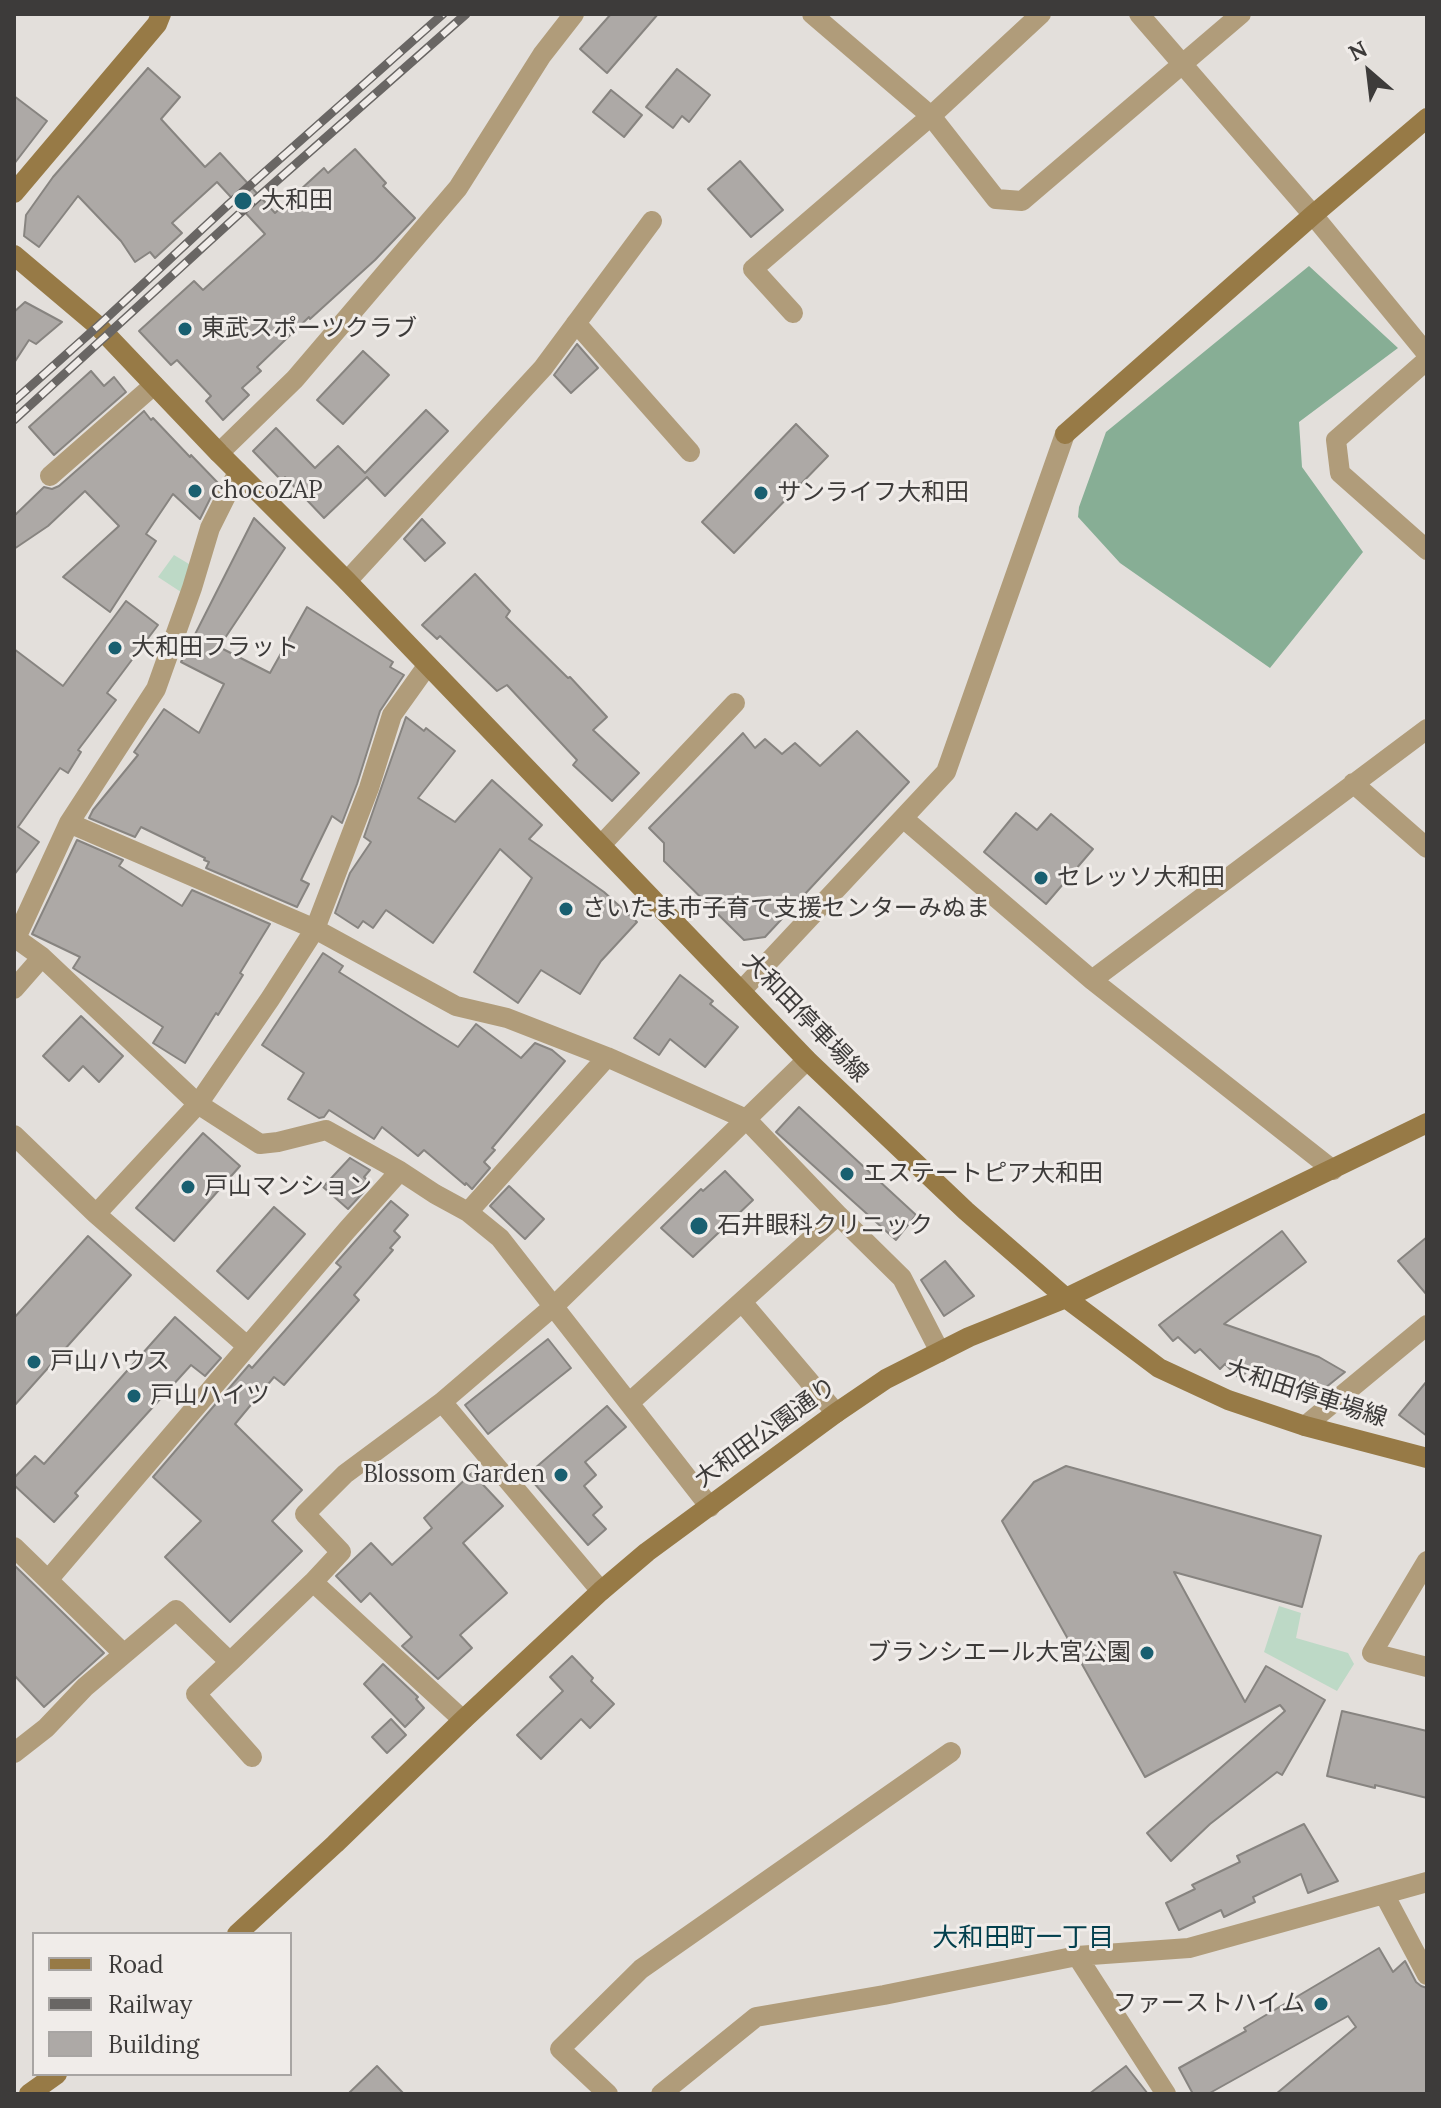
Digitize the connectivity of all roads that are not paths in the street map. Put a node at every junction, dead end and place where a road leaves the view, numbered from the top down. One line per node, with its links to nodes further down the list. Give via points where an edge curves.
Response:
1 (161, 14): 10 (street)
2 (574, 14): 19 (street, via 458,188 295,379)
3 (812, 14): 8 (street)
4 (1041, 14): 8 (street)
5 (1139, 14): 7 (street)
6 (1241, 14): 7 (street)
7 (1183, 64): 8 (street, via 1022,201 996,199); 11 (street)
8 (931, 116): 14 (street, via 753,269)
9 (1427, 118): 11 (street)
10 (14, 193)
11 (1313, 215): 16 (street); 28 (street, via 1065,434 946,772)
12 (652, 221): 15 (street)
13 (14, 255): 17 (street, 大和田停車場線)
14 (793, 313)
15 (576, 323): 18 (street); 23 (street, via 543,368)
16 (1427, 357): 22 (street, via 1336,440 1340,473)
17 (154, 385): 19 (street, 大和田停車場線); 21 (street)
18 (690, 452)
19 (219, 453): 20 (street, 大和田停車場線)
20 (238, 472): 23 (street, 大和田停車場線); 29 (street, via 210,528 156,689)
21 (50, 476)
22 (1427, 550)
23 (347, 581): 24 (street, 大和田停車場線)
24 (427, 666): 30 (street, 大和田停車場線); 32 (street, via 392,715)
25 (735, 703): 30 (street)
26 (1427, 729): 27 (street)
27 (1353, 783): 31 (street); 35 (street)
28 (903, 818): 35 (street); 37 (street)
29 (69, 823): 32 (street); 33 (street)
30 (601, 845): 37 (street, 大和田停車場線)
31 (1427, 848)
32 (315, 929): 38 (street, via 456,1006 507,1018); 40 (street)
33 (15, 938): 34 (street)
34 (42, 957): 36 (street); 40 (street)
35 (1092, 980): 44 (street)
36 (14, 989)
37 (742, 990): 39 (street, 大和田停車場線)
38 (607, 1057): 41 (street); 46 (street)
39 (807, 1060): 41 (street); 49 (street, 大和田停車場線)
40 (198, 1104): 45 (street, via 260,1144 326,1130); 47 (street)
41 (746, 1119): 48 (street); 51 (street)
42 (1424, 1130): 44 (street, 大和田公園通り)
43 (14, 1135): 47 (street)
44 (1333, 1170): 49 (street, 大和田公園通り)
45 (400, 1171): 46 (street); 53 (street)
46 (468, 1212): 51 (street, via 500,1238)
47 (96, 1214): 53 (street)
48 (838, 1215): 50 (street); 54 (street, via 902,1278)
49 (1066, 1298): 54 (street, 大和田公園通り); 58 (street, 大和田停車場線, via 1159,1368 1228,1400)
50 (742, 1302): 56 (street); 57 (street)
51 (554, 1306): 55 (street); 56 (street)
52 (1427, 1325): 58 (street)
53 (247, 1346): 63 (street)
54 (940, 1352): 57 (street, 大和田公園通り, via 886,1379)
55 (442, 1402): 64 (street, via 345,1474 305,1514 341,1552); 65 (street)
56 (629, 1403): 60 (street)
57 (836, 1413): 60 (street, 大和田公園通り)
58 (1305, 1426): 59 (street, 大和田停車場線)
59 (1427, 1458)
60 (710, 1507): 65 (street, 大和田公園通り)
61 (14, 1547): 63 (street)
62 (1427, 1561): 68 (street, via 1372,1653)
63 (48, 1580): 66 (street)
64 (313, 1582): 67 (street); 69 (street)
65 (601, 1591): 69 (street, 大和田公園通り)
66 (124, 1654): 67 (street, via 176,1610); 71 (street)
67 (230, 1662): 72 (street, via 196,1694)
68 (1427, 1667)
69 (463, 1720): 75 (street, 大和田公園通り)
70 (951, 1752): 80 (street, via 641,1969 560,2049)
71 (14, 1753)
72 (252, 1757)
73 (1427, 1882): 74 (street)
74 (1384, 1894): 76 (street, via 1189,1948); 77 (street)
75 (239, 1932)
76 (1077, 1956): 81 (street, via 756,2017); 82 (street)
77 (1427, 1975)
78 (54, 2076): 79 (street)
79 (29, 2094)
80 (608, 2094)
81 (661, 2094)
82 (1166, 2094)

